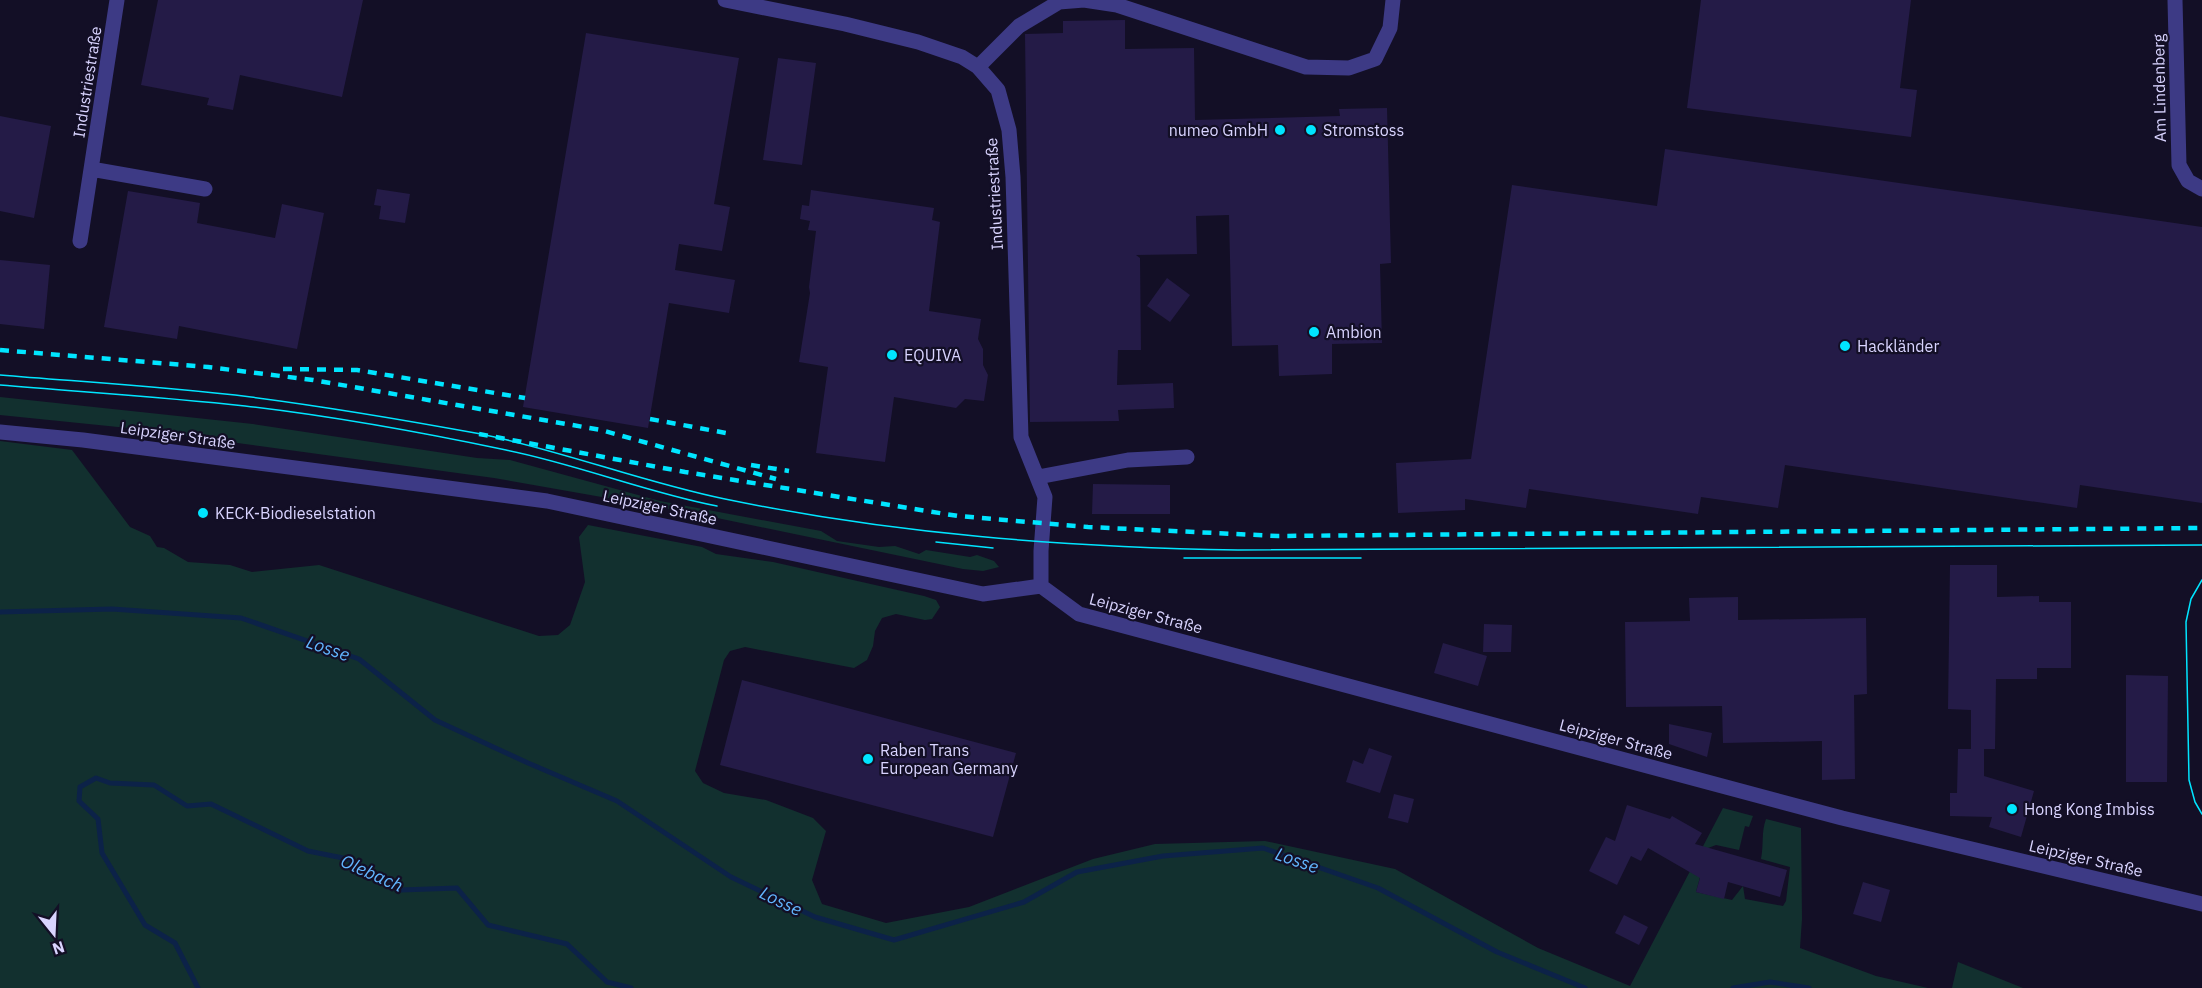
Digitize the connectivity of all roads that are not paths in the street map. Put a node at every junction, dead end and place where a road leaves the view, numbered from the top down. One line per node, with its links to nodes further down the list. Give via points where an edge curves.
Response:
1 (117, 0): 6 (street, Industriestraße)
2 (725, 0): 5 (street, Industriestraße, via 918,42 962,57)
3 (1393, 0): 5 (street, via 1390,28 1375,59 1349,68 1306,67 1117,5 1084,0 1059,2 1019,26)
4 (2175, 0): 8 (street, Am Lindenberg, via 2179,165 2188,181)
5 (978, 67): 12 (street, Industriestraße, via 998,90 1009,130 1021,437)
6 (91, 169): 7 (street); 9 (street, Industriestraße)
7 (206, 189)
8 (2202, 189)
9 (80, 241)
10 (0, 432): 13 (street, Leipziger Straße, via 547,501 983,594)
11 (1187, 457): 12 (street, via 1128,460)
12 (1038, 477): 13 (street, Industriestraße, via 1045,497)
13 (1041, 586): 14 (street, Leipziger Straße, via 1079,614 1823,813)
14 (2202, 904)

